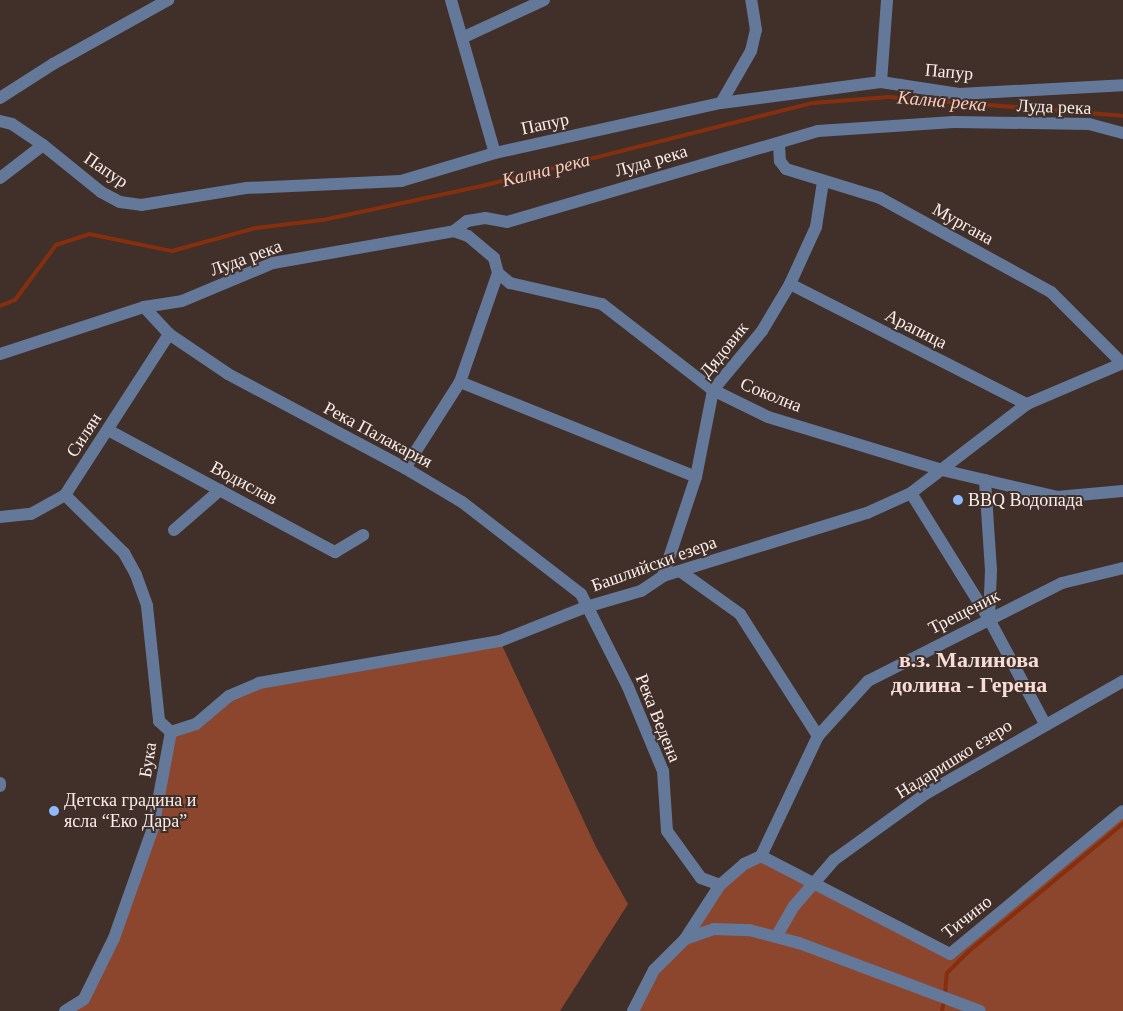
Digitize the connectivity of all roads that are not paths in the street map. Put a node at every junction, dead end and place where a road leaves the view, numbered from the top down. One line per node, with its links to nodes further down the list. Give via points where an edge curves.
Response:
1 (168, 0): 9 (street, via 53,64)
2 (451, 0): 6 (street)
3 (544, 0): 6 (street)
4 (751, 0): 10 (street, via 756,30 751,51)
5 (888, 0): 7 (street)
6 (464, 37): 15 (street)
7 (882, 82): 8 (street, Папур, via 959,94); 10 (street, Папур)
8 (1123, 85)
9 (0, 98)
10 (721, 103): 15 (street, Папур)
11 (0, 121): 14 (street, Папур, via 12,124)
12 (1123, 133): 13 (street, Луда река, via 1089,124 954,122 818,131)
13 (779, 144): 17 (street, Мургана, via 782,166); 18 (street, Луда река, via 507,222 485,218 467,221)
14 (43, 145): 15 (street, Папур, via 101,192 120,202 141,205 246,188 401,181); 16 (street)
15 (495, 153)
16 (0, 178)
17 (823, 182): 20 (street, Дядовик, via 816,227); 24 (street, Мургана, via 880,198 1051,292)
18 (454, 231): 19 (street, via 468,236 494,258); 21 (street, Луда река, via 273,263 182,301)
19 (498, 273): 25 (street); 26 (street, Соколна, via 510,282 602,304)
20 (790, 284): 26 (street, Дядовик, via 762,332); 27 (street, Арапица)
21 (144, 307): 22 (street, Река Палакария); 23 (street, Луда река)
22 (169, 334): 28 (street, Силян); 29 (street, Река Палакария, via 236,379)
23 (0, 354)
24 (1123, 363): 27 (street, Башлийски езера)
25 (460, 382): 29 (street); 31 (street)
26 (713, 390): 30 (street, Соколна, via 768,416); 31 (street, Дядовик)
27 (1027, 404): 30 (street, Башлийски езера, via 969,445)
28 (108, 430): 33 (street, Водислав); 36 (street, Силян)
29 (405, 468): 43 (street, Река Палакария, via 462,502 581,594)
30 (942, 470): 32 (street, Соколна); 35 (street, Башлийски езера)
31 (696, 477): 42 (street, Дядовик)
32 (985, 480): 34 (street, Соколна, via 1057,497); 44 (street, via 991,570)
33 (220, 490): 38 (street); 39 (street, Водислав, via 335,552)
34 (1123, 491)
35 (911, 493): 41 (street, Башлийски езера, via 867,513); 44 (street)
36 (65, 495): 37 (street, Силян, via 31,514); 47 (street, Бука, via 124,553 136,575 147,606 159,721)
37 (0, 517)
38 (174, 530)
39 (362, 535)
40 (1123, 568): 44 (street, Трещеник, via 1062,583)
41 (680, 571): 42 (street, Башлийски езера); 48 (street, via 740,614)
42 (663, 576): 43 (street, Башлийски езера, via 641,591)
43 (586, 607): 47 (street, Башлийски езера, via 475,647 259,683 229,696 196,724); 52 (street, Река Ведена, via 628,687 663,772 667,831 701,878)
44 (989, 619): 46 (street); 48 (street, Трещеник, via 868,680)
45 (1123, 681): 46 (street, Надаришко езеро)
46 (1044, 724): 51 (street, Надаришко езеро, via 927,793 834,860)
47 (171, 732): 55 (street, Бука, via 153,828 114,938 84,999)
48 (818, 736): 50 (street, Трещеник)
49 (1123, 811): 51 (street, Тичино, via 950,954)
50 (761, 856): 51 (street, Тичино); 52 (street, via 744,864)
51 (816, 882): 53 (street, Надаришко езеро, via 794,906)
52 (720, 885): 54 (street)
53 (776, 937): 54 (street, via 749,930 714,929); 57 (street, via 872,968)
54 (684, 939): 56 (street, via 654,970)
55 (65, 1011)
56 (633, 1011)
57 (980, 1011)

